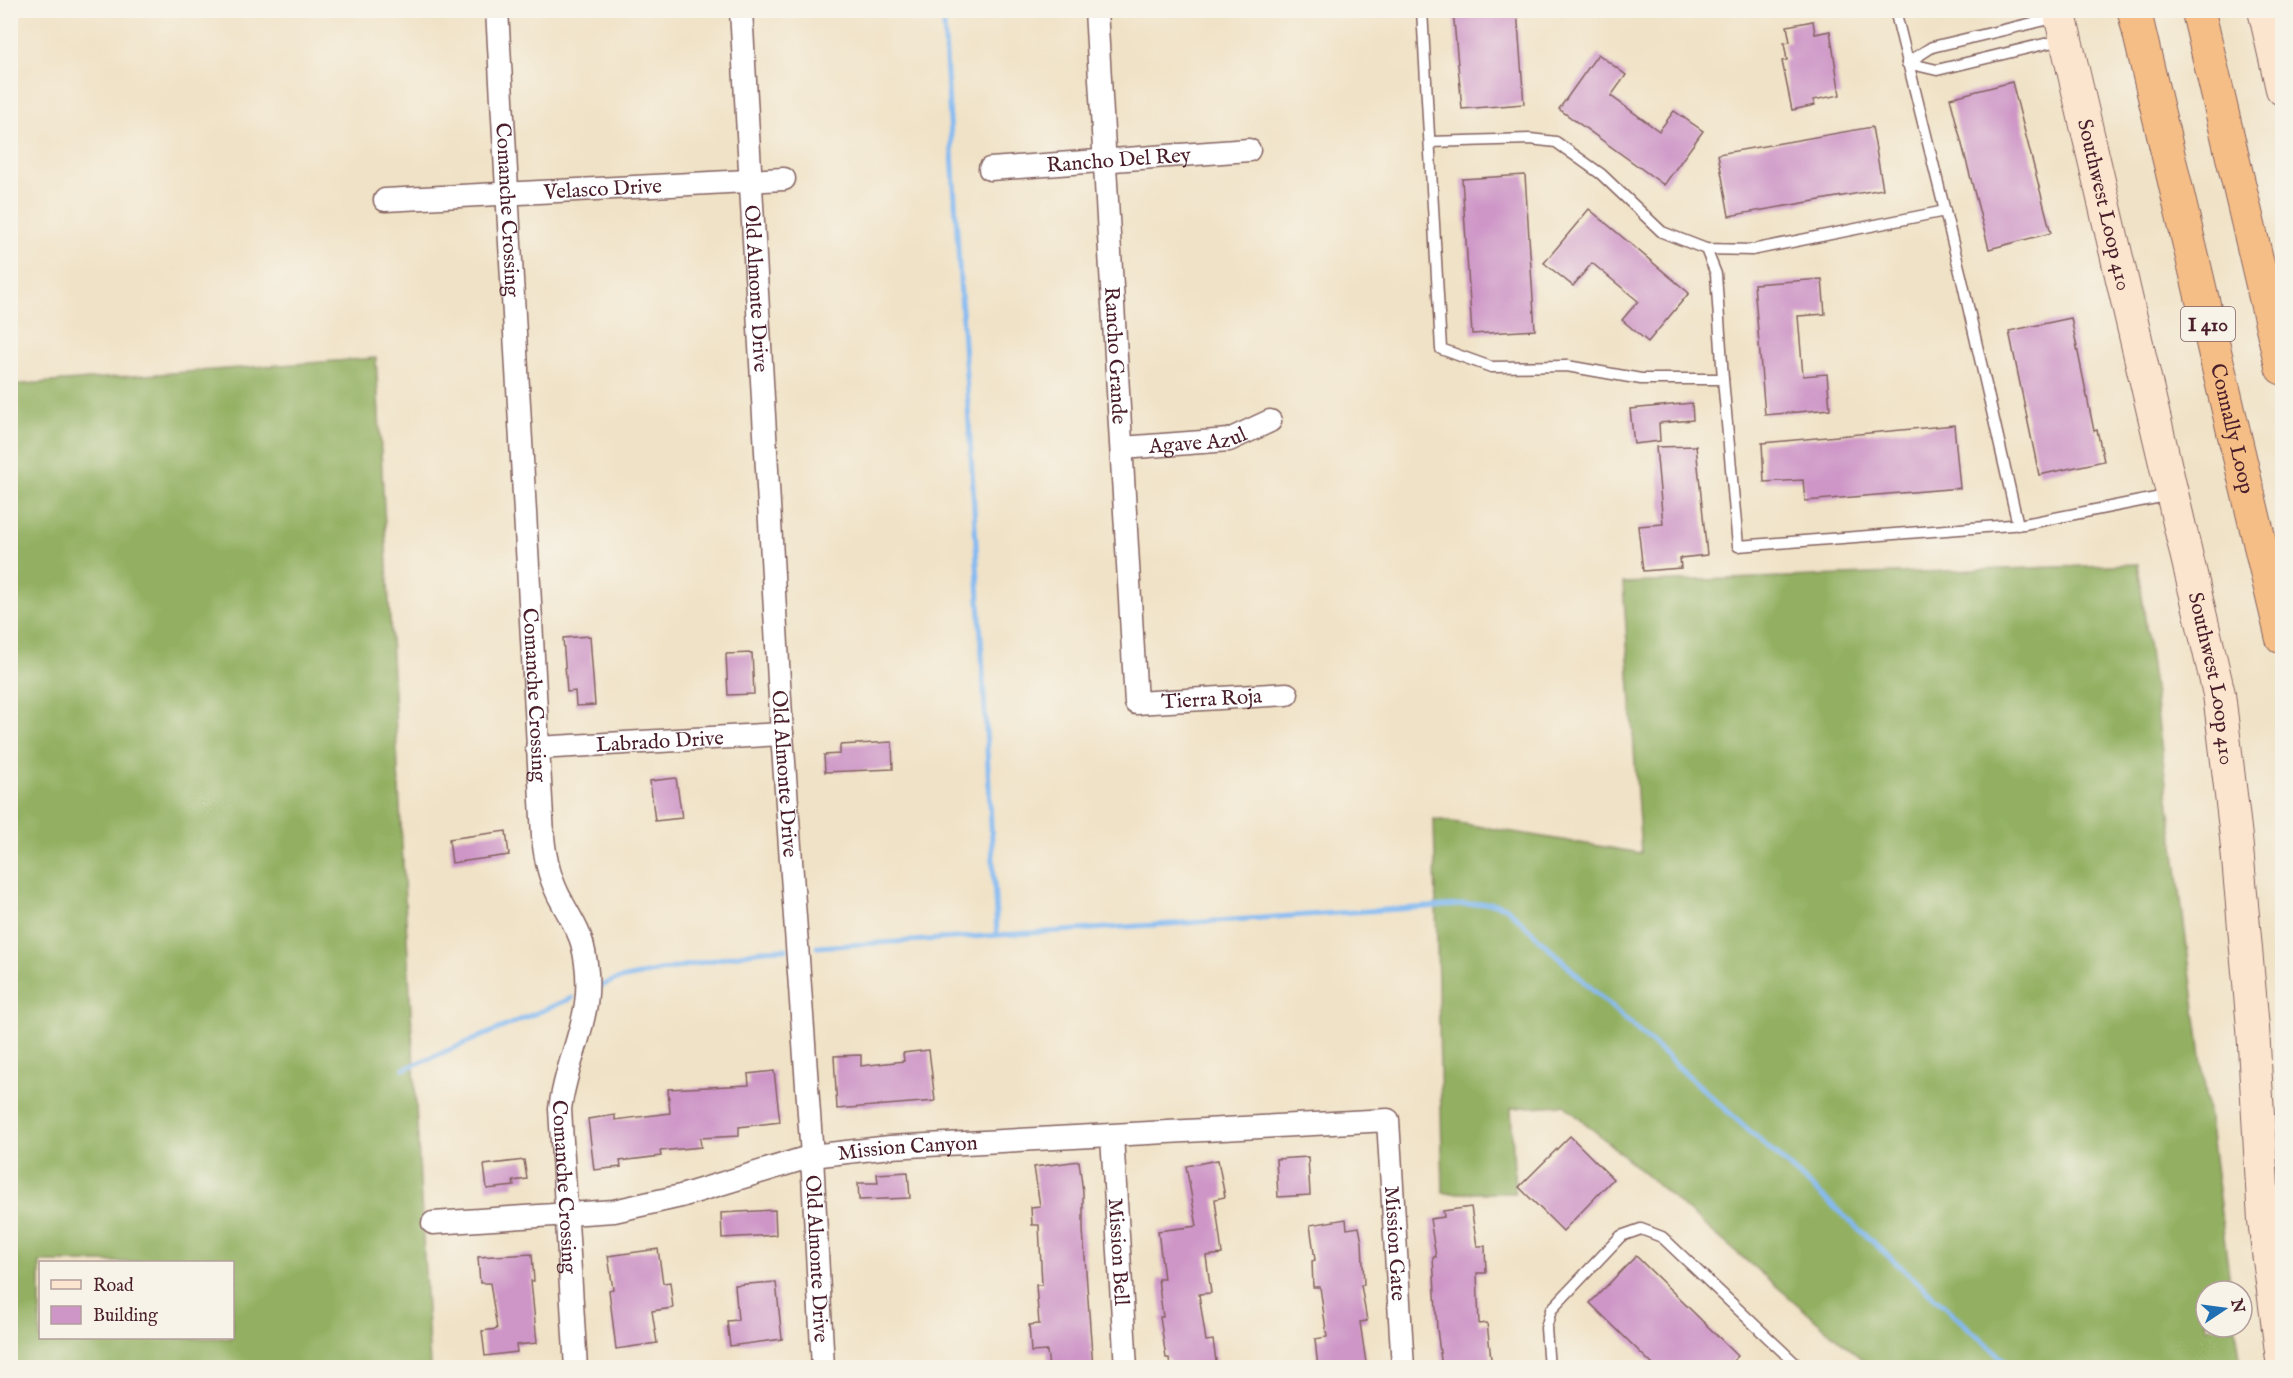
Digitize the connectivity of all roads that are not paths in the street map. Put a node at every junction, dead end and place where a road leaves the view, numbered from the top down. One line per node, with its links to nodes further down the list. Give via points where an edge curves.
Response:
1 (497, 10): 18 (street, Comanche Crossing)
2 (741, 10): 17 (street, Old Almonte Drive)
3 (1096, 10): 14 (street, Rancho Grande)
4 (1422, 10): 12 (lane)
5 (1895, 10): 10 (lane)
6 (2133, 10): 28 (highway, Connally Loop / I 410)
7 (2198, 10): 22 (highway)
8 (2264, 10): 11 (main road)
9 (2061, 22): 10 (lane, via 1932,47); 10 (lane, via 1938,70); 26 (main road, Southwest Loop 410)
10 (1907, 63): 20 (lane)
11 (2283, 89)
12 (1430, 142): 21 (lane, via 1556,142 1601,174 1662,232); 23 (lane, via 1441,349 1491,367 1567,366 1641,379)
13 (1249, 150): 14 (street, Rancho Del Rey)
14 (1104, 160): 15 (street, Rancho Del Rey); 25 (street, Rancho Grande)
15 (990, 169)
16 (784, 179): 17 (street, Velasco Drive)
17 (750, 180): 18 (street, Velasco Drive); 31 (street, Old Almonte Drive)
18 (507, 193): 19 (street, Velasco Drive); 32 (street, Comanche Crossing)
19 (385, 200)
20 (1945, 211): 21 (lane, via 1752,250); 27 (lane)
21 (1706, 249): 23 (lane, via 1716,274)
22 (2283, 368)
23 (1724, 379): 27 (lane, via 1738,546)
24 (1270, 421): 25 (street, Agave Azul, via 1229,440)
25 (1122, 448): 30 (street, Rancho Grande)
26 (2174, 494): 27 (lane); 38 (main road, Southwest Loop 410, via 2219,694 2253,1028 2264,1221)
27 (2018, 525)
28 (2283, 637)
29 (1287, 694): 30 (street, Tierra Roja)
30 (1136, 703)
31 (782, 734): 32 (street, Labrado Drive); 35 (street, Old Almonte Drive)
32 (537, 748): 36 (street, Comanche Crossing, via 546,864 582,942 587,971 588,1002 582,1033 562,1088 560,1109)
33 (1388, 1120): 34 (street, Mission Canyon); 42 (street, Mission Gate)
34 (1112, 1136): 35 (street, Mission Canyon, via 890,1147); 41 (street, Mission Bell)
35 (812, 1156): 36 (street, Mission Canyon, via 653,1204); 40 (street, Old Almonte Drive)
36 (566, 1215): 37 (street, Mission Canyon); 39 (street, Comanche Crossing)
37 (434, 1223)
38 (2283, 1359)
39 (576, 1368)
40 (823, 1368)
41 (1126, 1368)
42 (1403, 1368)
43 (1550, 1368): 44 (lane, via 1546,1328 1551,1310 1621,1236 1641,1229 1662,1237)
44 (1800, 1368)

